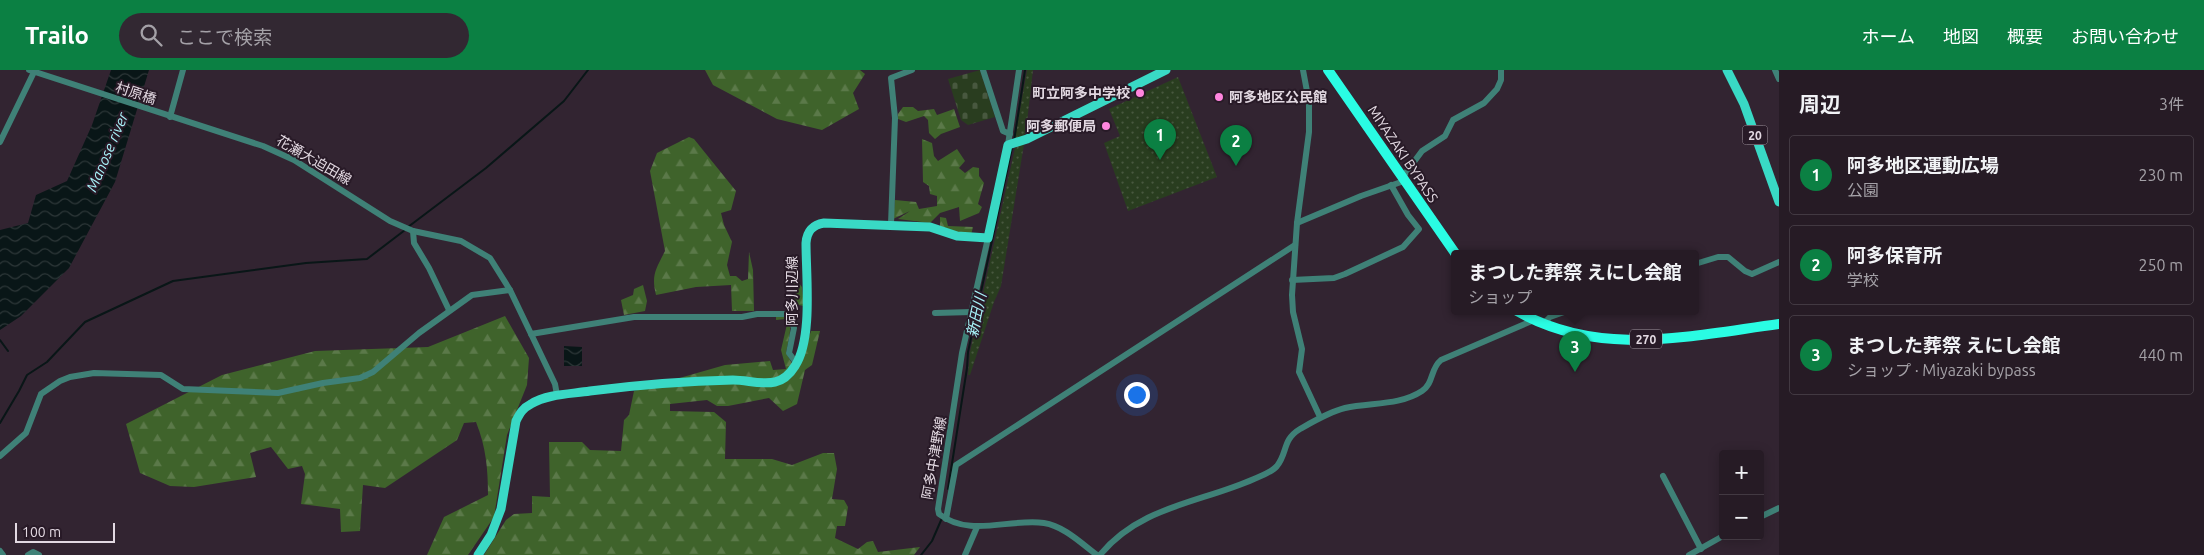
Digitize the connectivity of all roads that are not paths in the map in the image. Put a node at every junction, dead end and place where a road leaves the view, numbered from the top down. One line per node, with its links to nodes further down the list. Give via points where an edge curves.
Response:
1 (182, 70): 13 (street)
2 (912, 70): 21 (street, via 891,78 895,118)
3 (983, 70): 14 (street, via 1002,131)
4 (1019, 70): 14 (street)
5 (1166, 70): 16 (main road)
6 (1303, 70): 20 (street, via 1309,102 1309,132)
7 (1328, 70): 17 (highway, MIYAZAKI BYPASS)
8 (1501, 70): 17 (street, via 1497,89 1484,103 1453,120 1445,136 1422,151)
9 (1727, 70): 19 (main road, 20, via 1744,104)
10 (1775, 70): 12 (street)
11 (35, 71): 13 (street, 村原橋); 15 (street)
12 (1779, 79)
13 (168, 117): 22 (street, 花瀬大迫田線, via 279,153 390,221)
14 (1010, 134): 16 (street)
15 (0, 142)
16 (1011, 144): 23 (main road)
17 (1403, 180): 18 (street); 25 (highway, MIYAZAKI BYPASS)
18 (1391, 185): 20 (street); 28 (street, via 1419,229 1403,248 1334,278)
19 (1779, 202)
20 (1297, 223): 24 (street)
21 (890, 224): 23 (main road, 阿多川辺線, via 930,227 957,236); 38 (main road, 阿多川辺線, via 824,222 810,229 806,243 807,327)
22 (413, 231): 29 (street, 花瀬大迫田線, via 461,241 482,253 490,258); 30 (street, via 414,243)
23 (988, 238): 31 (street, 阿多中津野線)
24 (1295, 245): 28 (street); 45 (street, via 956,465)
25 (1453, 250)
26 (1779, 262): 27 (street, via 1752,274 1728,257)
27 (1699, 263)
28 (1292, 280): 40 (street, via 1293,312 1302,349 1299,372)
29 (510, 290): 30 (street, via 472,295); 37 (street, 花瀬大迫田線)
30 (449, 310): 41 (street, via 373,372 360,378 278,393 183,390 161,376 94,373 70,377 41,394 26,433)
31 (972, 312): 32 (street); 45 (street, 阿多中津野線, via 962,353 938,509)
32 (935, 313)
33 (1525, 315): 35 (highway, 270)
34 (1556, 315): 35 (street)
35 (1538, 322): 36 (highway, 270, via 1586,337 1615,340 1654,339); 40 (street, via 1441,360 1434,366 1431,380 1422,391 1396,401 1343,408)
36 (1779, 324)
37 (531, 334): 38 (street, via 634,317 789,314 794,328 789,353); 39 (street, 花瀬大迫田線)
38 (797, 364): 39 (main road, via 790,374 773,382 735,380 641,385)
39 (557, 395): 53 (main road, via 531,403 521,411 516,421 497,523)
40 (1320, 417): 55 (street, via 1290,437 1273,469 1238,486 1147,517 1113,540)
41 (0, 456)
42 (1663, 476): 48 (street)
43 (1779, 508): 44 (street)
44 (1764, 515)
45 (944, 517): 46 (street, via 954,524)
46 (977, 527): 54 (street); 55 (street, via 1045,523 1064,531)
47 (1719, 538): 48 (street)
48 (1701, 549): 56 (street)
49 (0, 551): 50 (street)
50 (4, 555)
51 (28, 555): 52 (street, via 33,552)
52 (39, 555)
53 (478, 555)
54 (965, 555)
55 (1099, 555)
56 (1689, 555)

